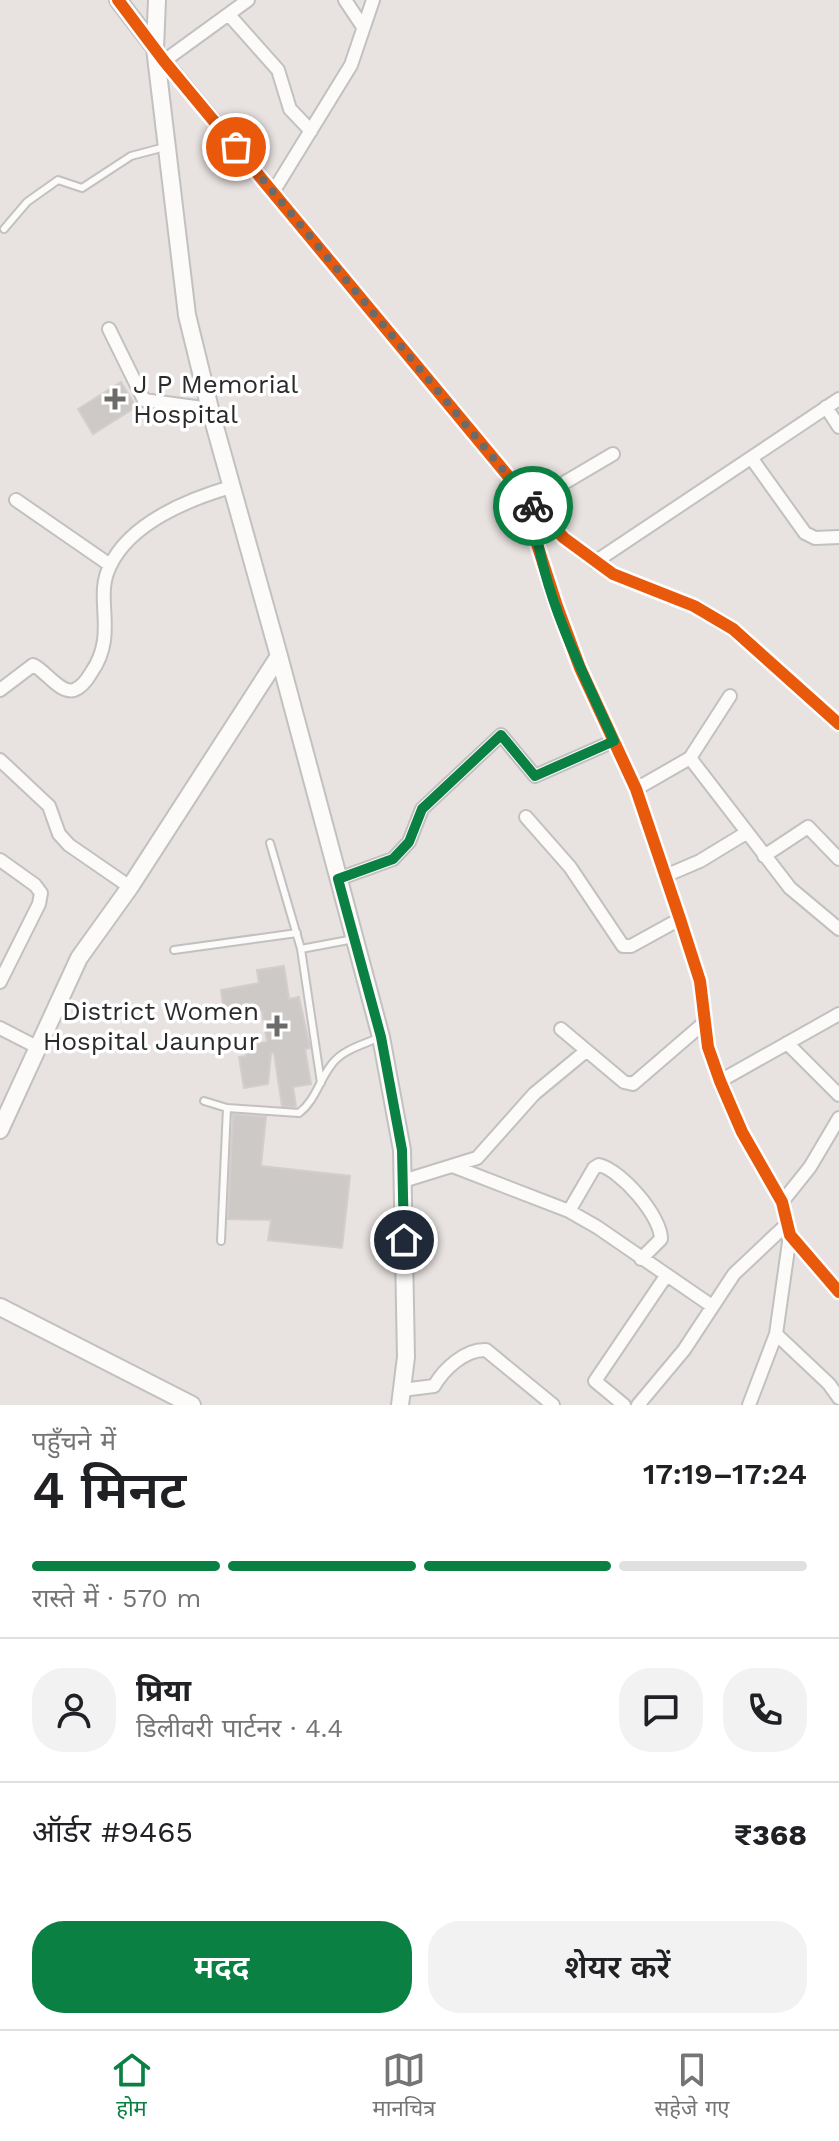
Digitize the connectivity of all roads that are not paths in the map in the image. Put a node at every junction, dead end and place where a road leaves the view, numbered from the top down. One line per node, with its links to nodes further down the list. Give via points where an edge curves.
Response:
1 (118, 0): 8 (main road)
2 (157, 0): 8 (main road)
3 (248, 0): 6 (street)
4 (345, 0): 7 (street)
5 (373, 0): 7 (street)
6 (230, 16): 8 (street); 9 (street, via 278,70 290,109)
7 (363, 27): 9 (street, via 351,65)
8 (160, 54): 10 (main road); 11 (street)
9 (311, 131): 11 (street)
10 (168, 146): 12 (lane, via 131,156 82,188 58,180 27,202); 16 (main road, via 187,315)
11 (273, 192): 22 (street)
12 (4, 229)
13 (109, 329): 16 (street, via 144,400)
14 (839, 399): 15 (street)
15 (826, 407): 17 (street); 19 (street)
16 (210, 409): 20 (main road)
17 (839, 427)
18 (613, 454): 22 (street)
19 (752, 459): 23 (street, via 805,533); 24 (street)
20 (231, 487): 25 (street, via 173,507 135,536); 26 (main road)
21 (16, 500): 25 (street)
22 (532, 504): 24 (street); 30 (street, via 536,541 557,606)
23 (839, 537)
24 (595, 562): 29 (street, via 733,629)
25 (110, 565): 27 (street, via 105,646 85,683 65,690 33,665)
26 (279, 656): 41 (main road); 42 (main road)
27 (0, 690)
28 (730, 696): 31 (street)
29 (838, 719)
30 (614, 741): 33 (street); 41 (street, via 535,776 501,735 422,809 409,842 393,859)
31 (690, 758): 33 (street); 35 (street)
32 (0, 760): 42 (street, via 49,806 69,845)
33 (636, 789): 40 (street)
34 (526, 817): 43 (street, via 570,867 623,946)
35 (746, 833): 37 (street); 40 (street)
36 (270, 843): 45 (lane)
37 (764, 856): 38 (street, via 808,827); 44 (street, via 790,888)
38 (839, 859)
39 (0, 860): 49 (street, via 41,893)
40 (665, 876): 43 (street)
41 (338, 879): 46 (main road)
42 (130, 887): 56 (main road, via 79,958)
43 (680, 919): 51 (street, via 700,981)
44 (839, 929)
45 (297, 933): 47 (lane); 48 (lane)
46 (354, 939): 47 (lane); 54 (main road)
47 (301, 949): 59 (lane)
48 (174, 950)
49 (0, 982)
50 (839, 1014): 55 (street)
51 (705, 1022): 57 (street, via 633,1084); 58 (street)
52 (0, 1028): 56 (street)
53 (561, 1029): 57 (street)
54 (381, 1037): 59 (lane, via 344,1053); 66 (main road)
55 (787, 1043): 58 (street); 60 (street)
56 (37, 1047): 64 (main road)
57 (586, 1051): 65 (street, via 534,1094 485,1152)
58 (720, 1081): 67 (street)
59 (321, 1083): 62 (lane, via 299,1113)
60 (839, 1095)
61 (204, 1101): 62 (lane)
62 (227, 1108): 70 (lane)
63 (839, 1118): 67 (street)
64 (0, 1130)
65 (455, 1167): 66 (street); 68 (street)
66 (403, 1181): 78 (main road, via 406,1357)
67 (782, 1202): 69 (street)
68 (569, 1211): 71 (street); 71 (street, via 594,1168 607,1167 645,1203 659,1226 661,1239)
69 (788, 1230): 73 (street); 74 (street, via 734,1274); 76 (street)
70 (221, 1241)
71 (641, 1259): 72 (street)
72 (666, 1276): 74 (street); 81 (street, via 595,1381)
73 (839, 1292)
74 (712, 1306): 82 (street)
75 (0, 1307): 79 (main road)
76 (776, 1334): 77 (street); 83 (street)
77 (839, 1398)
78 (401, 1400): 80 (street, via 434,1386 447,1368 486,1350)
79 (192, 1405)
80 (553, 1405)
81 (624, 1405)
82 (638, 1405)
83 (749, 1405)

